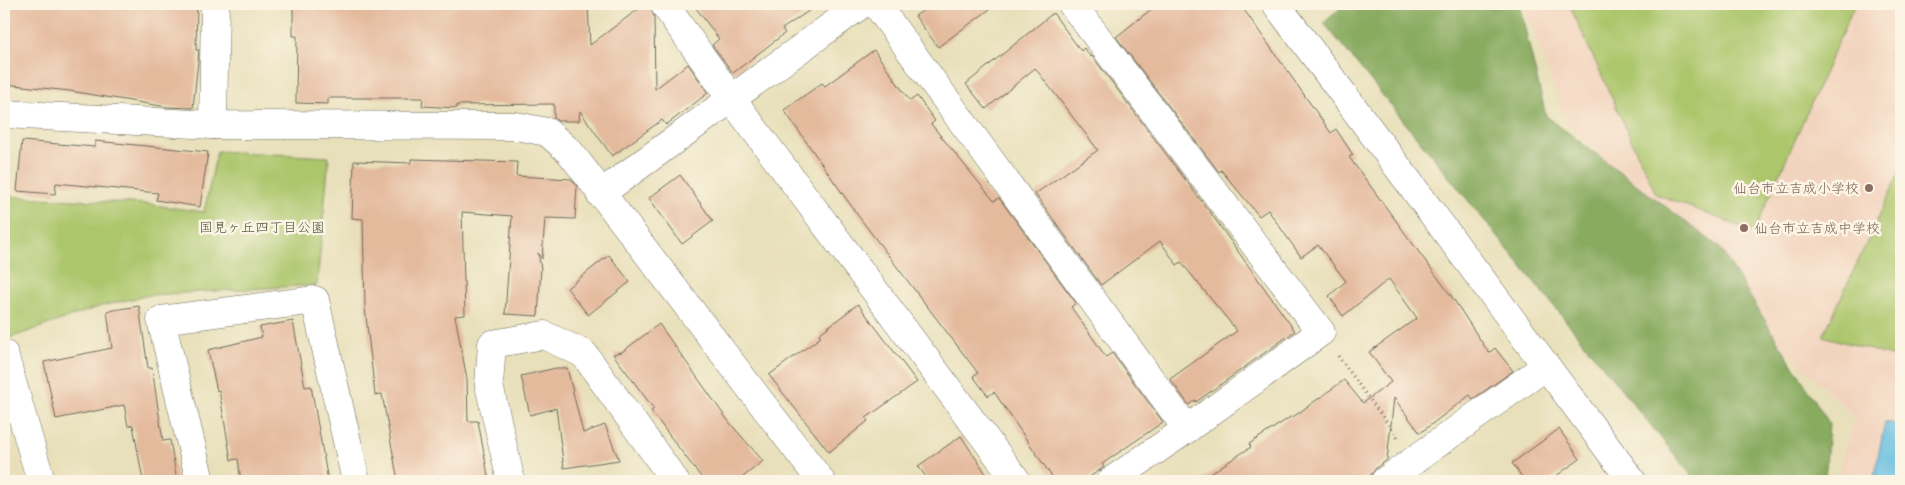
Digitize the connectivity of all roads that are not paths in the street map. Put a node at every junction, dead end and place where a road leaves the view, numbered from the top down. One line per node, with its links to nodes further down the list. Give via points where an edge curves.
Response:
1 (215, 4): 9 (street)
2 (664, 4): 7 (street)
3 (862, 4): 7 (street)
4 (876, 4): 13 (street)
5 (1072, 4): 13 (street, via 1321,332)
6 (1276, 4): 12 (street)
7 (731, 98): 10 (street); 21 (street)
8 (4, 114): 9 (street)
9 (213, 125): 10 (street, via 516,126 547,132 570,152)
10 (600, 194): 20 (street)
11 (4, 354): 15 (street)
12 (1546, 366): 14 (street); 23 (street)
13 (1188, 429): 22 (street)
14 (1622, 478)
15 (41, 481)
16 (200, 481): 17 (street, via 161,320 315,300)
17 (356, 481)
18 (511, 481): 19 (street, via 489,385 492,344 544,335 584,354)
19 (676, 481)
20 (820, 481)
21 (1017, 481)
22 (1112, 481)
23 (1385, 481)

